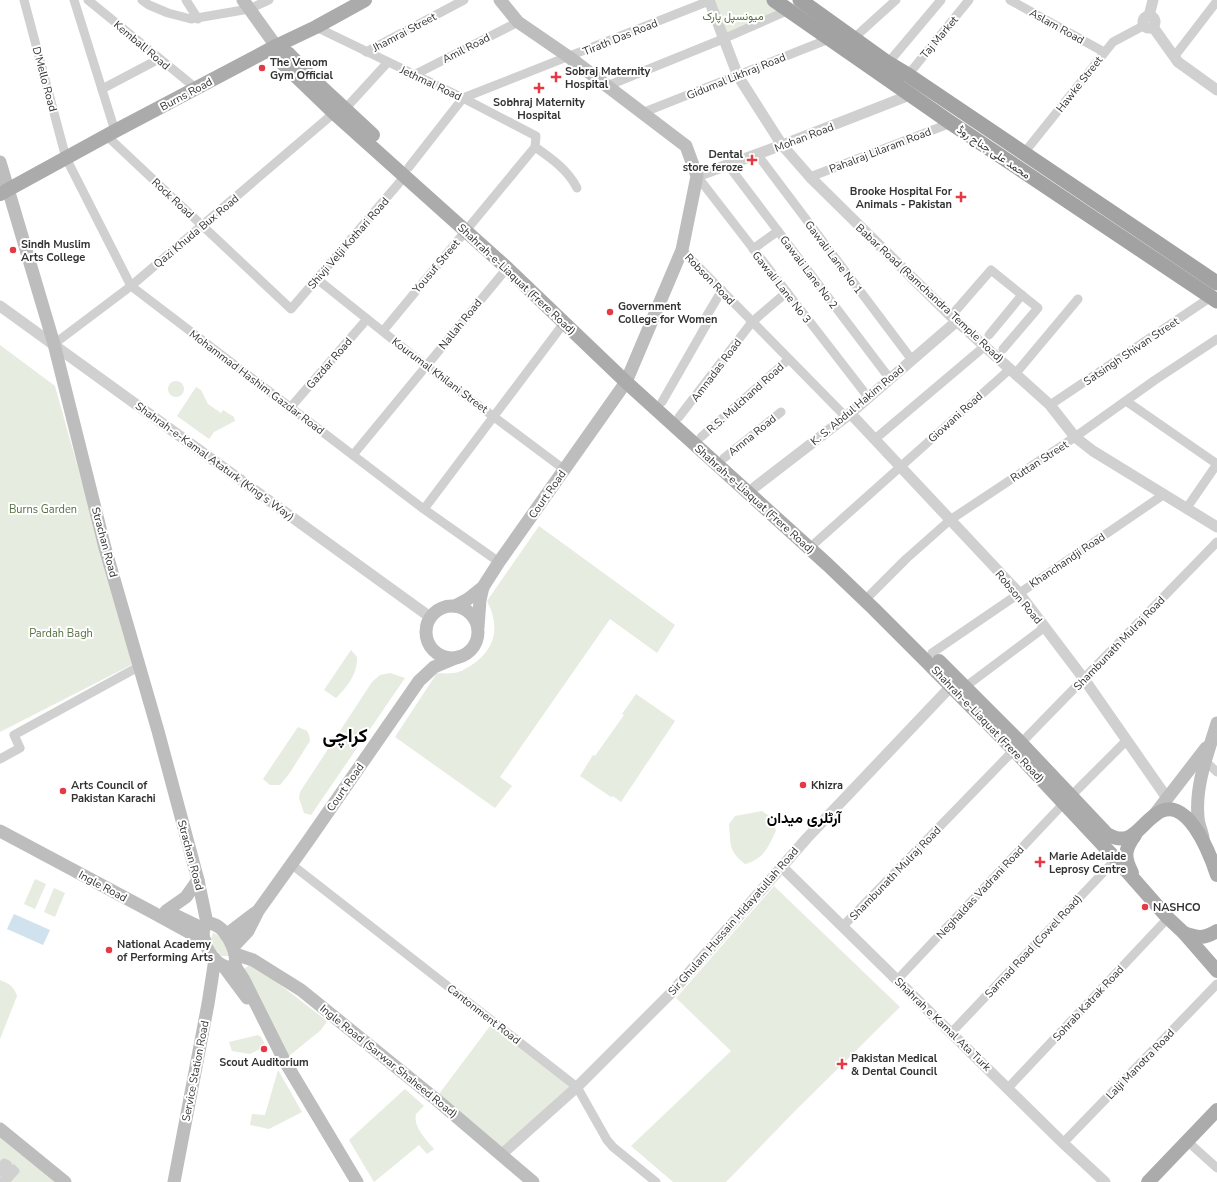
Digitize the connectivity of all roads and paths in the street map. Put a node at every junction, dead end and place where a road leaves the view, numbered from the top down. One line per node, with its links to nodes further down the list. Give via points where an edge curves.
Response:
1 (24, 0): 53 (street, D'Mello Road)
2 (74, 0): 40 (street)
3 (88, 0): 33 (street, Kemball Road)
4 (142, 0): 21 (street, via 168,13)
5 (186, 0): 21 (street)
6 (269, 0): 19 (street)
7 (365, 0): 24 (main road, Burns Road)
8 (464, 0): 29 (street, Jhamrai Street)
9 (500, 0): 22 (main road)
10 (709, 0): 26 (street, Babar Road (Ramchandra Temple Road)); 31 (street, Tirath Das Road)
11 (774, 0): 20 (highway, محمد علی جناح روڈ)
12 (800, 0): 25 (highway, محمد علی جناح روڈ)
13 (896, 0): 25 (street)
14 (941, 0): 35 (street)
15 (969, 0): 37 (street, Taj Market)
16 (1153, 0): 23 (street, via 1149,16 1155,21)
17 (1217, 1): 32 (street)
18 (1017, 2): 30 (street, Aslam Road)
19 (246, 5): 21 (street); 28 (main road, Shahrah-e-Liaquat (Frere Road))
20 (789, 10): 26 (street); 27 (highway, محمد علی جناح روڈ)
21 (198, 19)
22 (518, 22): 31 (main road); 36 (street, Amil Road)
23 (1148, 26): 30 (street, Hawke Street, via 1113,42); 32 (street)
24 (316, 27): 28 (main road, Burns Road); 29 (street, Jethmal Road)
25 (854, 38): 35 (highway, محمد علی جناح روڈ)
26 (723, 39): 38 (street, Babar Road (Ramchandra Temple Road)); 39 (street)
27 (829, 39): 38 (street, Gidumal Likhraj Road); 43 (highway, محمد علی جناح روڈ)
28 (276, 46): 41 (main road, Burns Road); 45 (main road, Shahrah-e-Liaquat (Frere Road), via 289,54)
29 (366, 52): 34 (street, Jethmal Road)
30 (1104, 52): 51 (street, Hawke Street)
31 (569, 57): 39 (main road); 44 (street, Tirath Das Road)
32 (1174, 57): 42 (street)
33 (159, 59): 40 (street); 41 (street, Kemball Road)
34 (388, 62): 36 (street, Jethmal Road); 45 (street, Qazi Khuda Bux Road)
35 (888, 63): 37 (highway, محمد علی جناح روڈ)
36 (414, 75): 44 (street, Jethmal Road)
37 (908, 75): 51 (highway, محمد علی جناح روڈ)
38 (738, 76): 46 (street, Gidumal Likhraj Road); 49 (street, Babar Road (Ramchandra Temple Road))
39 (607, 86): 46 (main road)
40 (102, 89): 48 (street)
41 (196, 90): 48 (main road, Burns Road)
42 (1217, 90)
43 (910, 95): 47 (highway, محمد علی جناح روڈ); 49 (street, Mohan Road)
44 (463, 98): 50 (street, Jethmal Road, via 536,136); 56 (street, Shivji Velji Kothari Road)
45 (340, 111): 56 (main road, Shahrah-e-Liaquat (Frere Road)); 61 (street, Qazi Khuda Bux Road)
46 (642, 113): 57 (main road, via 686,146)
47 (951, 123): 58 (street, Pahalraj Lilaram Road); 71 (highway, محمد علی جناح روڈ)
48 (111, 134): 53 (main road, Burns Road); 61 (street, Rock Road)
49 (782, 145): 52 (street, Mohan Road); 58 (street, Babar Road (Ramchandra Temple Road))
50 (535, 147): 59 (street, via 552,158 574,181); 62 (street, Yousuf Street)
51 (1024, 153): 71 (highway, محمد علی جناح روڈ)
52 (756, 154): 55 (street, Mohan Road); 87 (street, Gawali Lane No 1)
53 (66, 158): 60 (main road, Burns Road); 68 (street, Mohammad Hashim Gazdar Road)
54 (0, 162): 60 (main road, Strachan Road)
55 (728, 165): 57 (street, Mohan Road); 63 (street, Gawali Lane No 2)
56 (407, 171): 62 (main road, Shahrah-e-Liaquat (Frere Road), via 446,203); 67 (street, Shivji Velji Kothari Road)
57 (697, 176): 64 (street, Gawali Lane No 3); 65 (main road, Robson Road)
58 (810, 177): 77 (street, Babar Road (Ramchandra Temple Road))
59 (577, 188)
60 (4, 192): 83 (main road, Strachan Road)
61 (202, 226): 68 (street, Qazi Khuda Bux Road); 75 (street, Rock Road)
62 (468, 227): 66 (main road, Shahrah-e-Liaquat (Frere Road)); 80 (street, Yousuf Street); 90 (main road, Shahrah-e-Liaquat (Frere Road))
63 (778, 231): 64 (street); 91 (street, Gawali Lane No 2)
64 (753, 249): 70 (street, Gawali Lane No 3)
65 (682, 250): 69 (street, Robson Road); 90 (main road)
66 (507, 268): 79 (main road, Shahrah-e-Liaquat (Frere Road)); 88 (street, Nallah Road)
67 (317, 279): 75 (street, Shivji Velji Kothari Road); 76 (street, Kourumal Khilani Street)
68 (131, 286): 83 (street, Qazi Khuda Bux Road); 96 (street, Mohammad Hashim Gazdar Road)
69 (722, 290): 78 (street, Robson Road); 94 (street, via 706,317 710,320)
70 (787, 292): 78 (street, Amnadas Road); 92 (street, Gawali Lane No 3)
71 (1215, 292): 95 (street, Satsingh Shivan Street)
72 (1022, 295): 77 (street, K. S. Abdul Hakim Road, via 991,270); 81 (street); 85 (street, via 1038,308)
73 (1078, 300): 89 (street, Giowani Road)
74 (0, 306): 83 (street, Shahrah-e-Kamal Ataturk (King's Way))
75 (291, 309)
76 (367, 319): 80 (street, Kourumal Khilani Street); 96 (street, Gazdar Road)
77 (954, 319): 84 (street, Babar Road (Ramchandra Temple Road)); 87 (street, K. S. Abdul Hakim Road)
78 (752, 322): 86 (street, Robson Road); 100 (street, Amnadas Road)
79 (564, 323): 90 (main road, Shahrah-e-Liaquat (Frere Road)); 99 (street)
80 (383, 331): 88 (street, Kourumal Khilani Street)
81 (989, 335)
82 (1217, 339): 93 (street, Ruttan Street)
83 (54, 344): 121 (street, Shahrah-e-Kamal Ataturk (King's Way)); 127 (main road, Strachan Road, via 105,548)
84 (985, 346): 89 (street, Babar Road (Ramchandra Temple Road)); 103 (street)
85 (1003, 349)
86 (789, 359): 98 (street, Robson Road); 101 (street, R.S. Mulchand Road)
87 (912, 360): 91 (street, K. S. Abdul Hakim Road)
88 (426, 366): 99 (street, Kourumal Khilani Street); 104 (street, Nallah Road)
89 (1013, 371): 95 (street, Babar Road (Ramchandra Temple Road)); 106 (street, Giowani Road)
90 (628, 377): 94 (main road, Shahrah-e-Liaquat (Frere Road)); 107 (main road, Court Road); 130 (main road, Shahrah-e-Liaquat (Frere Road))
91 (890, 379): 92 (street, K. S. Abdul Hakim Road)
92 (868, 397): 98 (street, K. S. Abdul Hakim Road)
93 (1126, 401): 102 (street, Ruttan Street); 111 (street, via 1217,464)
94 (662, 402): 100 (main road, Shahrah-e-Liaquat (Frere Road))
95 (1050, 405): 102 (street, Babar Road (Ramchandra Temple Road))
96 (290, 408): 104 (street, Mohammad Hashim Gazdar Road)
97 (781, 412): 105 (street, Amna Road)
98 (848, 415): 103 (street, Robson Road); 108 (street, K. S. Abdul Hakim Road)
99 (494, 416): 107 (street, Kourumal Khilani Street); 110 (street)
100 (679, 417): 101 (main road, Shahrah-e-Liaquat (Frere Road))
101 (702, 437): 105 (main road, Shahrah-e-Liaquat (Frere Road))
102 (1075, 437): 109 (street, Babar Road (Ramchandra Temple Road), via 1092,451); 112 (street, Ruttan Street)
103 (875, 439): 106 (street, Robson Road)
104 (353, 456): 110 (street, Mohammad Hashim Gazdar Road)
105 (724, 458): 108 (main road, Shahrah-e-Liaquat (Frere Road))
106 (900, 466): 112 (street, Robson Road); 115 (street, Giowani Road)
107 (565, 470): 116 (main road, Court Road)
108 (755, 487): 115 (main road, Shahrah-e-Liaquat (Frere Road))
109 (1163, 495): 111 (street, Babar Road (Ramchandra Temple Road)); 118 (street, Khanchandji Road)
110 (424, 509): 116 (street, Mohammad Hashim Gazdar Road)
111 (1186, 509): 113 (street, Babar Road (Ramchandra Temple Road))
112 (950, 520): 118 (street, Robson Road); 119 (street, Ruttan Street)
113 (1217, 527)
114 (1217, 542): 128 (street, Shambunath Mulraj Road)
115 (816, 543): 119 (main road, Shahrah-e-Liaquat (Frere Road))
116 (499, 562): 117 (main road, Court Road)
117 (483, 587): 120 (main road, Court Road); 123 (main road)
118 (1019, 593): 122 (street, Robson Road); 125 (street, Khanchandji Road)
119 (870, 595): 125 (main road, Shahrah-e-Liaquat (Frere Road))
120 (455, 606): 121 (main road, via 446,606); 123 (main road, via 467,610 473,616)
121 (430, 617): 124 (main road, via 426,632)
122 (1045, 627): 128 (street, Robson Road); 130 (street)
123 (478, 630): 126 (main road, via 476,642 471,650)
124 (428, 641): 126 (main road, via 430,647 442,656); 129 (main road, via 428,659)
125 (932, 653): 130 (main road, Shahrah-e-Liaquat (Frere Road))
126 (458, 657): 129 (main road, Court Road, via 434,667)
127 (140, 666): 135 (street, via 14,734 20,748); 149 (main road, Strachan Road)
128 (1084, 679): 132 (street, Robson Road); 134 (street, Shambunath Mulraj Road)
129 (419, 681): 146 (main road, Court Road)
130 (958, 684): 134 (main road, Shahrah-e-Liaquat (Frere Road)); 147 (street, Sir Ghulam Hussain Hidayatullah Road)
131 (1217, 723): 133 (main road)
132 (1127, 740): 138 (street, Robson Road); 139 (street, Neghaldas Vadrani Road)
133 (1212, 740): 136 (main road); 138 (main road)
134 (1017, 747): 139 (main road, Shahrah-e-Liaquat (Frere Road)); 154 (street, Shambunath Mulraj Road)
135 (0, 759)
136 (1205, 761): 137 (street); 144 (main road, via 1198,817)
137 (1217, 772)
138 (1167, 798): 140 (main road)
139 (1067, 799): 143 (main road, Shahrah-e-Liaquat (Frere Road), via 1113,838 1121,840); 145 (main road, Shahrah-e-Liaquat (Frere Road)); 161 (street, Neghaldas Vadrani Road)
140 (1155, 814): 143 (main road); 144 (main road, via 1164,810 1184,814 1192,822)
141 (0, 822): 151 (main road, Ingle Road)
142 (0, 831): 155 (main road, Ingle Road, via 145,908)
143 (1135, 835): 150 (main road, via 1126,854 1127,864)
144 (1206, 848): 148 (main road)
145 (1116, 859): 150 (main road, Shahrah-e-Liaquat (Frere Road)); 163 (street, Sarmad Road (Cowel Road))
146 (291, 864): 152 (main road, Court Road); 164 (street, Cantonment Road)
147 (782, 866): 154 (street, Shahrah e Kamal Ata Turk); 164 (street, Sir Ghulam Hussain Hidayatullah Road, via 671,993)
148 (1217, 875)
149 (198, 880): 151 (main road, via 181,902); 155 (main road, Strachan Road)
150 (1150, 898): 153 (main road, Shahrah-e-Liaquat (Frere Road))
151 (166, 911): 155 (main road, Ingle Road)
152 (258, 911): 158 (main road, Court Road); 159 (main road, Court Road, via 248,931)
153 (1168, 918): 157 (main road, Shahrah-e-Liaquat (Frere Road)); 165 (street, Sohrab Katrak Road)
154 (843, 926): 161 (street, Shahrah e Kamal Ata Turk)
155 (205, 931): 158 (main road, via 215,925); 159 (main road, Strachan Road, via 211,953)
156 (1217, 931): 157 (main road, via 1200,938)
157 (1184, 933): 160 (main road, Shahrah-e-Liaquat (Frere Road))
158 (226, 935): 159 (main road)
159 (228, 958): 170 (main road, Ingle Road (Sarwar Shaheed Road), via 253,960 301,990); 177 (main road, Service Station Road, via 208,1004); 178 (main road, via 236,984 262,1017 284,1060)
160 (1217, 971)
161 (897, 980): 163 (street, Shahrah e Kamal Ata Turk)
162 (1217, 984): 169 (street, Lalji Manotra Road)
163 (951, 1033): 165 (street, Shahrah e Kamal Ata Turk)
164 (577, 1087): 170 (street, Sir Ghulam Hussain Hidayatullah Road); 180 (street, Cantonment Road, via 607,1140)
165 (1008, 1088): 169 (street, Shahrah e Kamal Ata Turk)
166 (1217, 1110): 168 (main road)
167 (0, 1129): 176 (main road)
168 (1187, 1142): 172 (street); 182 (main road)
169 (1063, 1144): 181 (street, Shahrah e Kamal Ata Turk)
170 (501, 1155): 179 (main road, Ingle Road (Sarwar Shaheed Road))
171 (0, 1167): 173 (street, via 4,1162 8,1164)
172 (1217, 1168)
173 (0, 1173)
174 (1, 1182): 175 (street, via 13,1168 16,1171)
175 (6, 1182)
176 (65, 1182)
177 (174, 1182)
178 (357, 1182)
179 (533, 1182)
180 (656, 1182)
181 (1105, 1182)
182 (1148, 1182)

